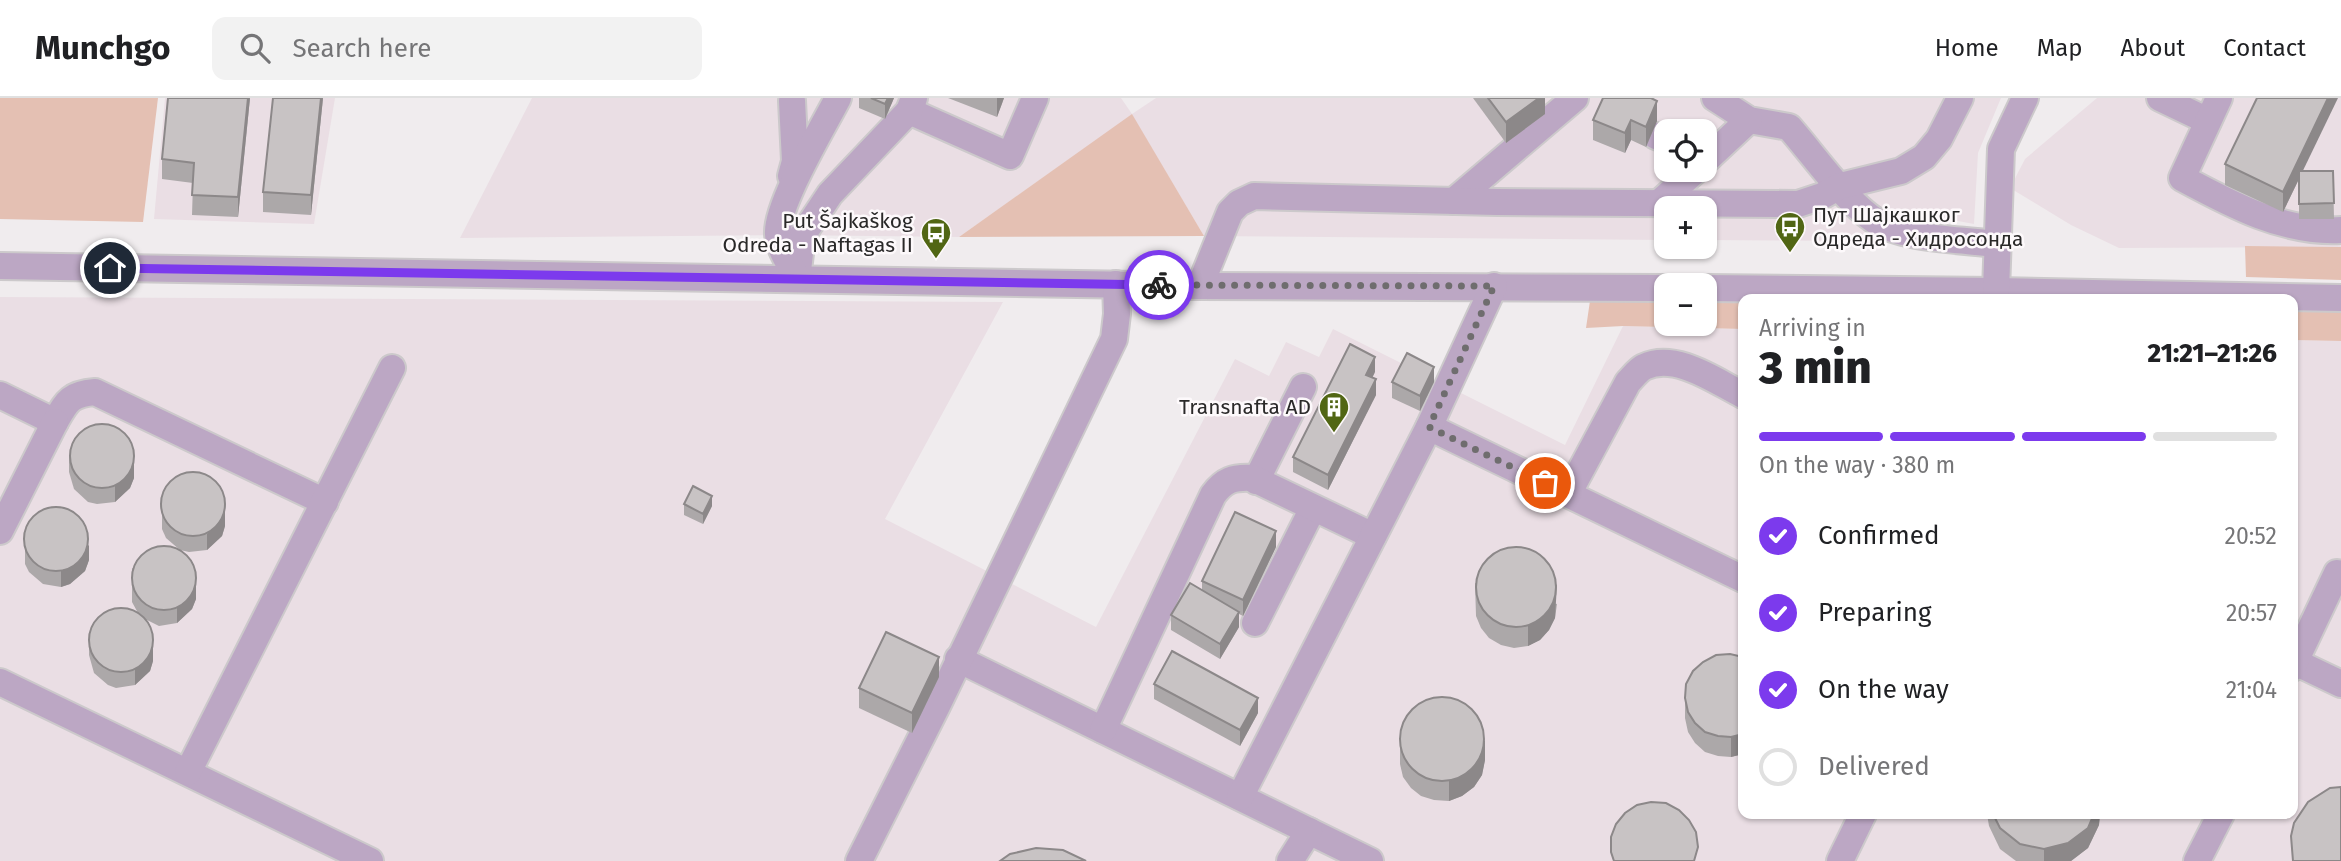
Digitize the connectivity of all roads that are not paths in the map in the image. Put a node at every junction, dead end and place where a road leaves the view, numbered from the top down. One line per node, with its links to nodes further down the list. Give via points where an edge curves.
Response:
1 (838, 98): 22 (street)
2 (1035, 98): 9 (street, via 1010,156)
3 (1715, 98): 12 (street)
4 (1959, 98): 16 (street, via 1939,139 1924,157 1901,171)
5 (2025, 98): 24 (street, via 2001,149)
6 (2160, 98): 10 (street)
7 (1569, 100): 11 (street); 14 (street)
8 (792, 101): 22 (street, via 795,161)
9 (912, 104): 26 (street, via 830,194 802,236)
10 (2214, 110): 23 (street, via 2182,178 2231,204 2285,224)
11 (1598, 114)
12 (1749, 120): 13 (street); 16 (street, via 1789,127)
13 (1717, 149)
14 (1486, 172): 18 (street); 19 (street, via 1490,195)
15 (1682, 182): 17 (street)
16 (1840, 186): 21 (street, via 1798,204); 24 (street, via 1858,209 1882,225)
17 (1667, 196)
18 (1454, 201): 19 (street); 28 (street, via 1254,196 1230,212)
19 (1497, 202): 20 (street)
20 (1654, 204)
21 (1717, 204)
22 (783, 205): 26 (street, via 779,243)
23 (2341, 230)
24 (1997, 244): 32 (street)
25 (0, 266): 26 (street)
26 (797, 279): 27 (street)
27 (1116, 284): 28 (street); 52 (street, via 1114,339)
28 (1200, 286): 29 (street)
29 (1494, 286): 30 (street); 41 (street)
30 (1654, 288)
31 (1717, 288): 32 (street)
32 (1996, 291): 33 (street)
33 (2144, 294)
34 (2298, 297): 35 (street)
35 (2341, 298)
36 (393, 368): 44 (street)
37 (1303, 387): 42 (street)
38 (1738, 393): 43 (street, via 1679,364 1658,362 1641,368 1628,382)
39 (0, 395): 40 (street)
40 (55, 422): 44 (street, via 74,395 95,392); 46 (street)
41 (1429, 427): 43 (street); 47 (street)
42 (1256, 481): 45 (street); 57 (street, via 1236,477 1221,483 1213,495)
43 (1568, 494): 49 (street)
44 (325, 502): 58 (street)
45 (1313, 508): 47 (street); 51 (street)
46 (0, 531)
47 (1373, 536): 59 (street)
48 (2337, 573): 50 (street)
49 (1738, 577)
50 (2331, 612): 53 (street)
51 (1255, 623)
52 (958, 659): 57 (street); 64 (street)
53 (2298, 659)
54 (2298, 667): 56 (street)
55 (0, 682): 58 (street)
56 (2341, 684)
57 (1103, 730): 59 (street)
58 (188, 772): 63 (street)
59 (1241, 797): 62 (street)
60 (1861, 819): 67 (street)
61 (2218, 819): 68 (street)
62 (1309, 831): 65 (street); 66 (street)
63 (365, 860)
64 (859, 861)
65 (1290, 861)
66 (1370, 861)
67 (1840, 861)
68 (2197, 861)

